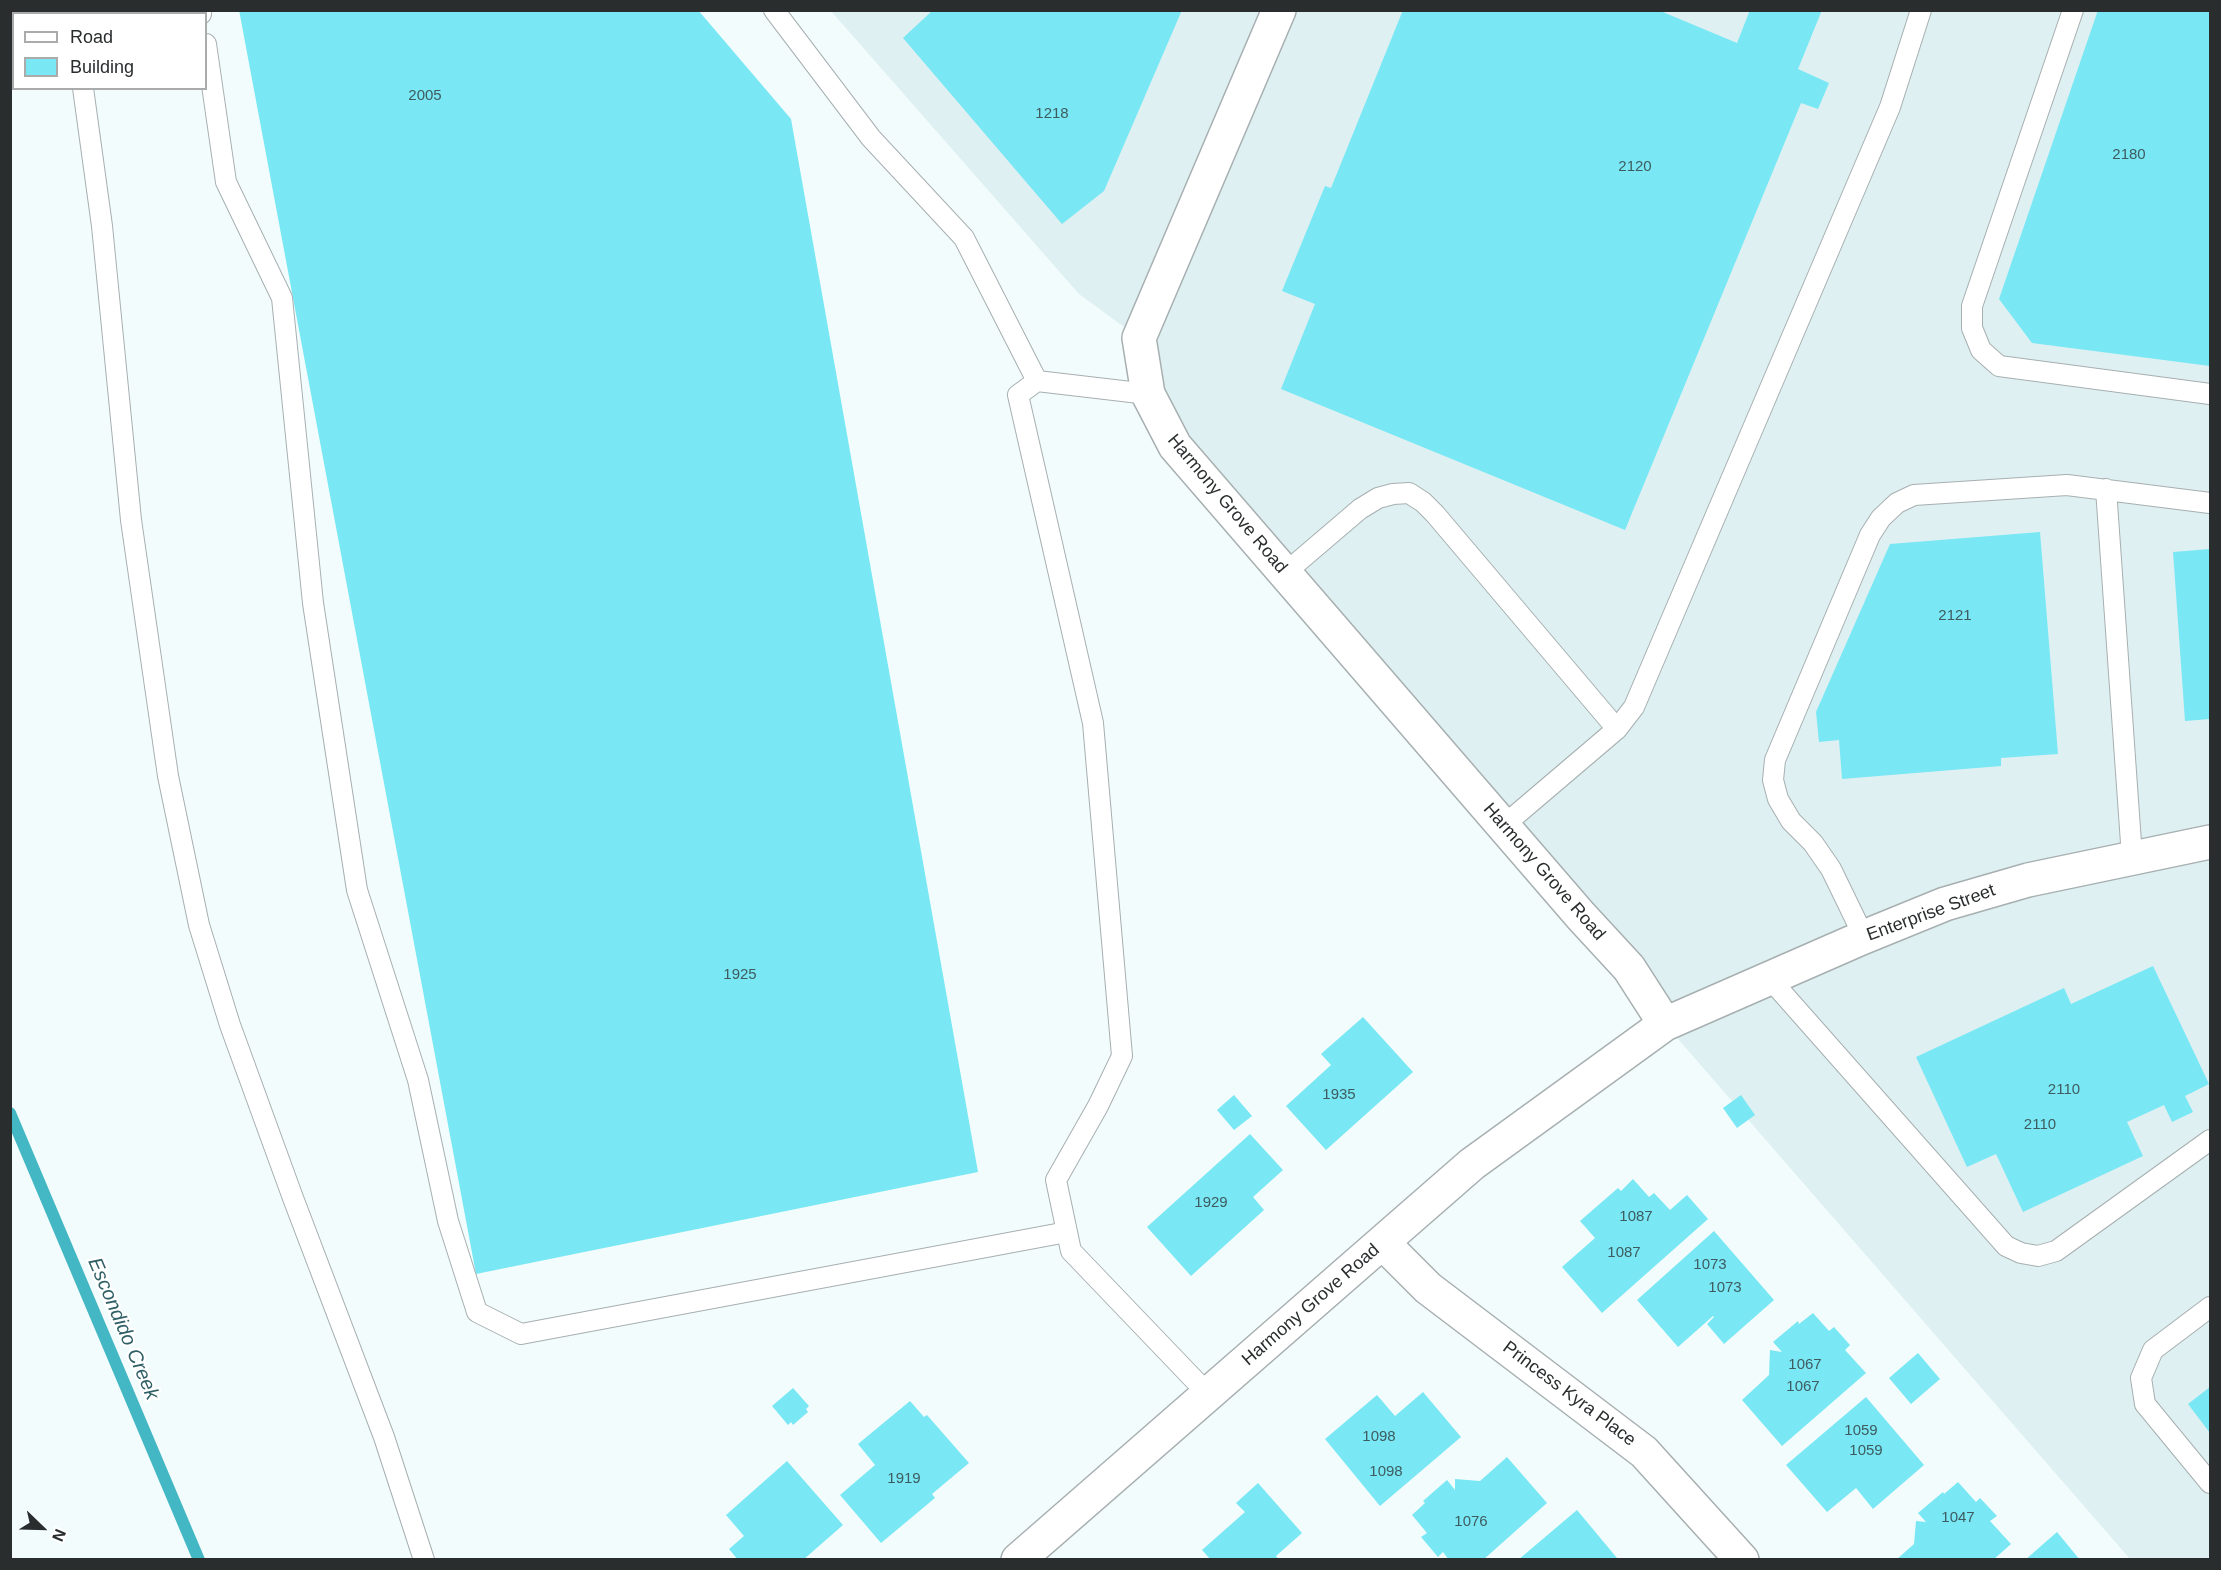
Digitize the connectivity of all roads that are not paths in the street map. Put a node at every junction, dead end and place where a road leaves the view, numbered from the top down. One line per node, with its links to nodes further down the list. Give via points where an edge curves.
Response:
1 (774, 10): 7 (lane, via 871,138 964,237)
2 (1279, 10): 8 (street, Harmony Grove Road, via 1139,338)
3 (1920, 10): 13 (lane, via 1890,107 1646,682)
4 (2073, 10): 9 (lane, via 1972,306 1972,328 1981,350 1999,366)
5 (207, 51): 21 (lane, via 226,182 282,298 314,603 357,890 418,1080 448,1221 477,1312 521,1334)
6 (83, 90): 26 (lane, via 102,226 131,520 168,776 200,925 230,1025 384,1437)
7 (1037, 381): 8 (lane); 21 (lane, via 1018,395 1093,723 1122,1056 1056,1180)
8 (1148, 394): 12 (street, Harmony Grove Road, via 1175,446)
9 (2211, 394)
10 (2106, 489): 11 (lane); 16 (lane); 17 (lane, via 2067,485 1914,495 1897,503 1870,535 1775,760 1773,780 1778,799 1791,821 1814,843 1831,869)
11 (2211, 503)
12 (1285, 573): 13 (lane, via 1360,509 1378,498 1409,493 1435,514); 14 (street, Harmony Grove Road)
13 (1617, 729): 14 (lane)
14 (1503, 826): 19 (street, Harmony Grove Road, via 1629,968)
15 (2211, 842): 16 (street, Enterprise Street)
16 (2132, 857): 17 (street, Enterprise Street, via 2028,880 1945,904)
17 (1864, 938): 18 (street, Enterprise Street)
18 (1770, 979): 19 (street, Enterprise Street); 20 (lane, via 2006,1246 2021,1253 2038,1256 2056,1251)
19 (1665, 1024): 22 (street, Harmony Grove Road, via 1472,1164)
20 (2211, 1140)
21 (1067, 1232): 24 (lane, via 1071,1251)
22 (1383, 1243): 24 (street, Harmony Grove Road); 28 (street, Princess Kyra Place, via 1428,1288 1644,1452)
23 (2211, 1307): 25 (lane, via 2153,1350 2141,1378 2145,1404)
24 (1208, 1394): 27 (street, Harmony Grove Road)
25 (2211, 1483)
26 (424, 1560)
27 (1018, 1560)
28 (1742, 1560)

